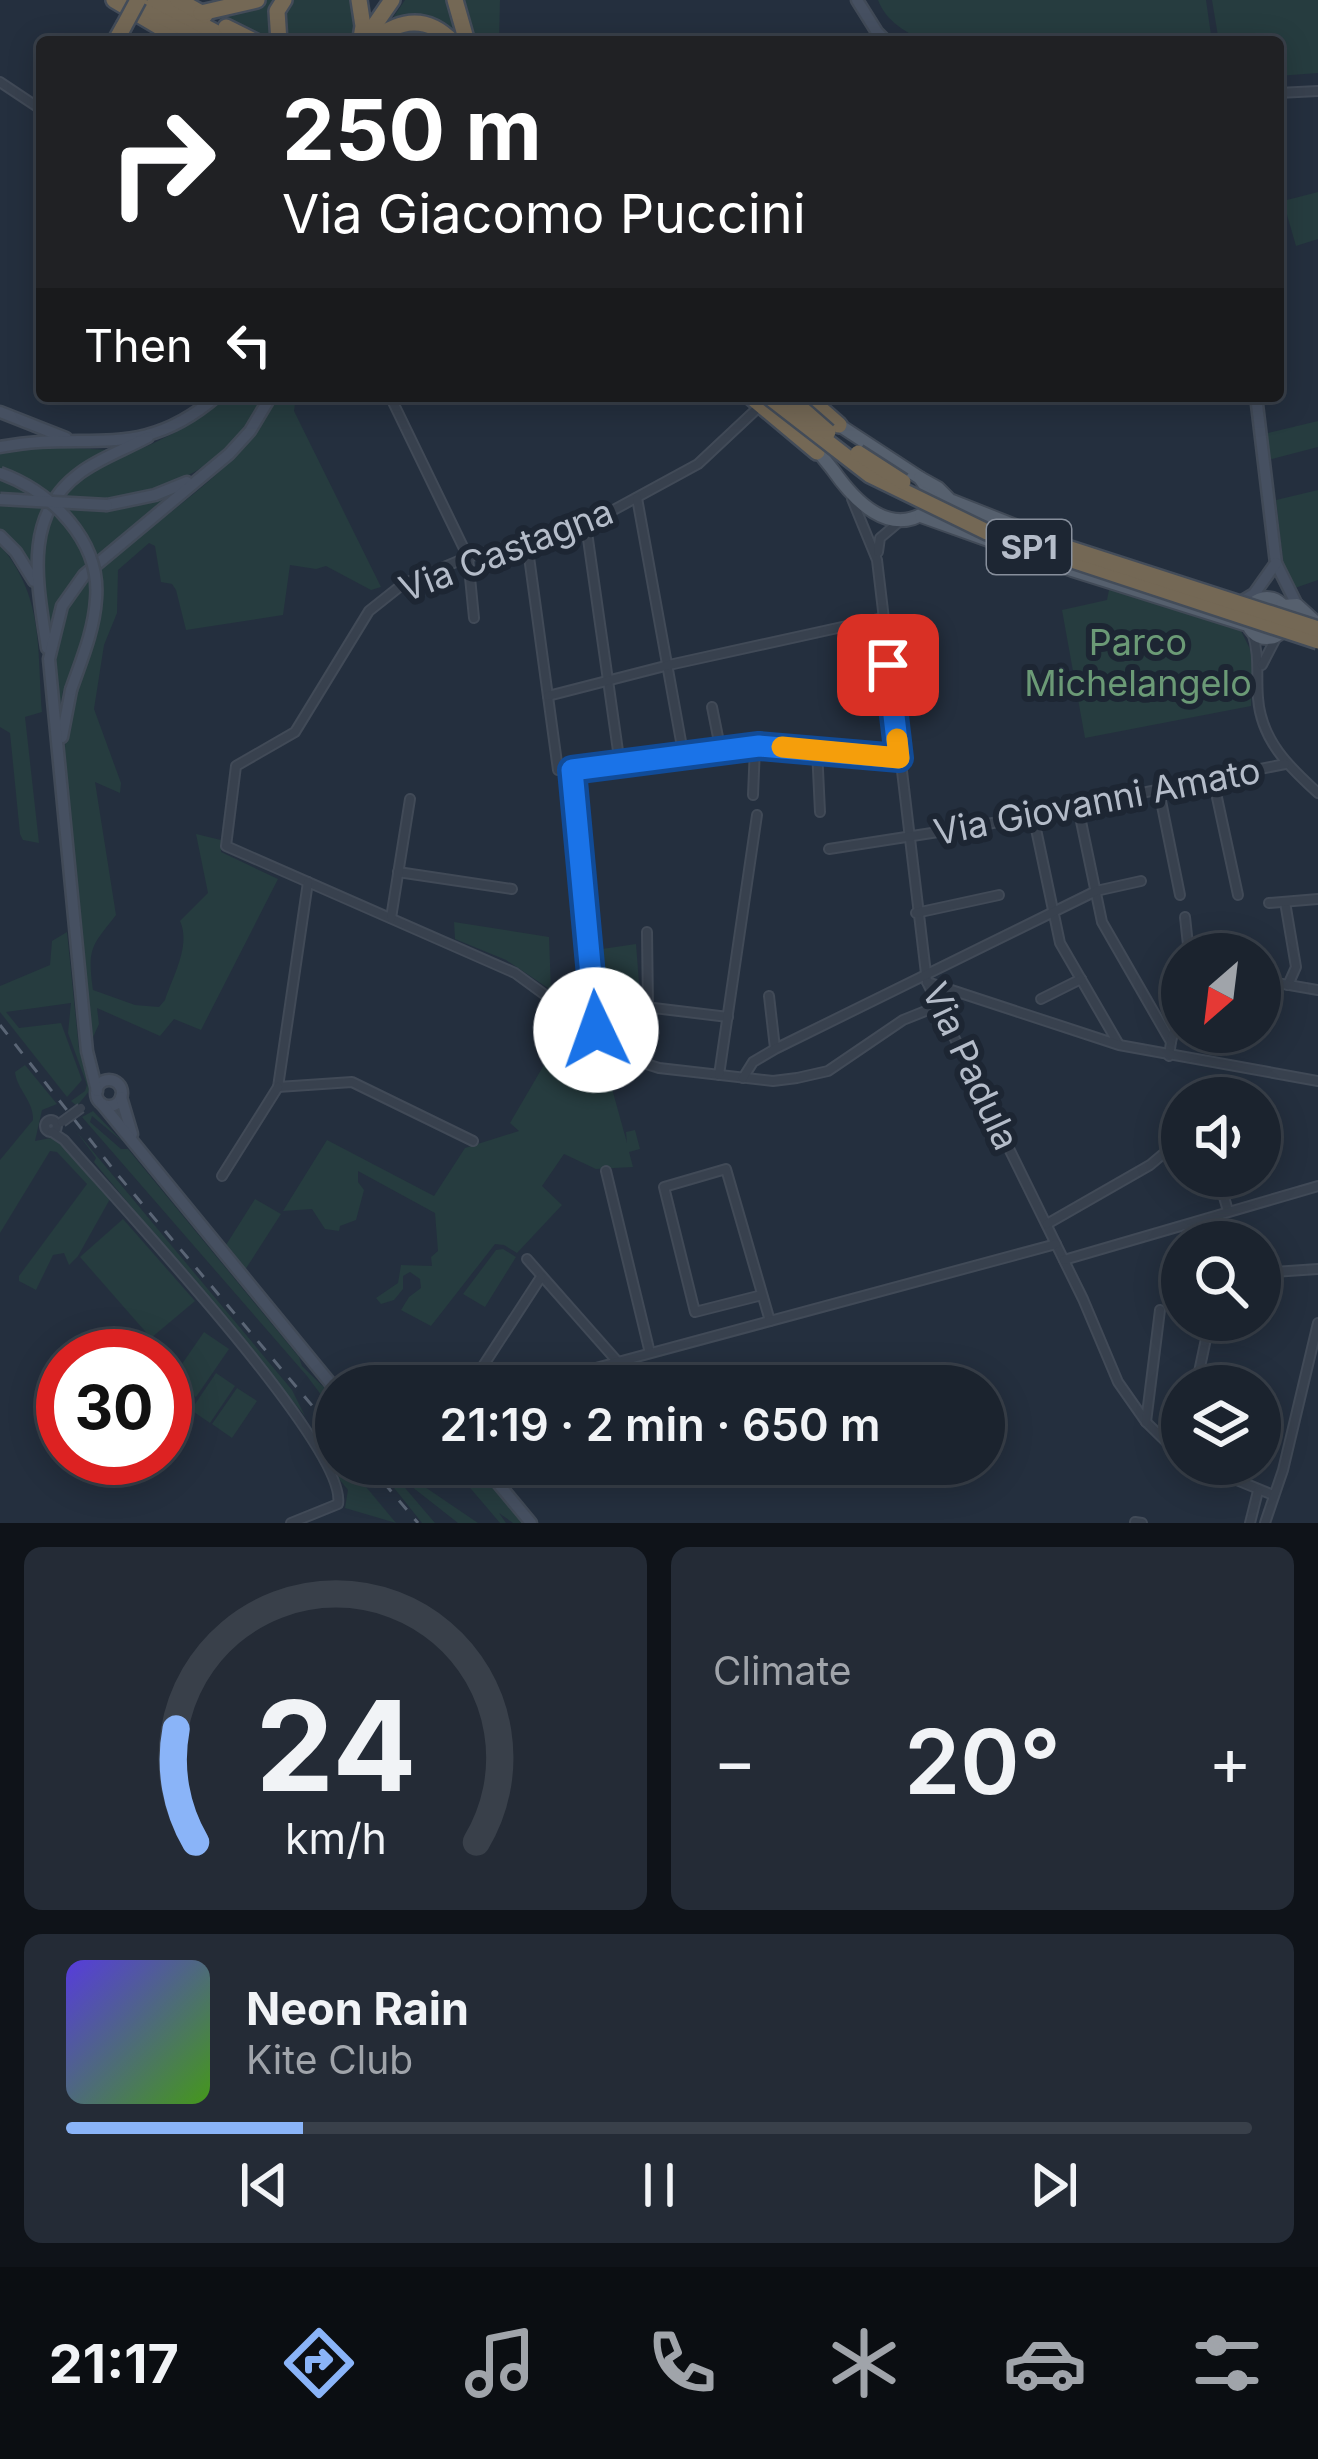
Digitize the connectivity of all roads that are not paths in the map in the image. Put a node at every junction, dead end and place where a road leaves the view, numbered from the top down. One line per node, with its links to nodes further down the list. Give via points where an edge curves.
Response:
1 (114, 0): 13 (highway)
2 (134, 0): 12 (highway, bridge); 14 (highway)
3 (155, 0): 15 (highway)
4 (178, 0): 11 (highway)
5 (257, 0): 11 (highway)
6 (284, 0): 17 (highway)
7 (359, 0): 18 (highway)
8 (396, 0): 19 (highway)
9 (455, 0): 22 (highway)
10 (857, 0): 23 (street)
11 (201, 13): 16 (highway)
12 (118, 36)
13 (174, 36)
14 (200, 36)
15 (223, 36)
16 (245, 36)
17 (279, 36)
18 (366, 36)
19 (371, 36)
20 (377, 36): 21 (highway, via 415,22)
21 (446, 36)
22 (465, 36)
23 (881, 36)
24 (0, 82): 27 (street)
25 (1318, 91): 26 (street)
26 (1284, 93)
27 (36, 106)
28 (209, 402): 39 (street)
29 (268, 402): 43 (street)
30 (393, 402): 54 (street)
31 (757, 402): 47 (street, Via Castagna, via 698,464)
32 (763, 402): 42 (highway)
33 (764, 402): 65 (highway, SP1, bridge, via 870,475 987,532)
34 (795, 402): 62 (highway, SP1, bridge, via 933,499)
35 (813, 402): 38 (highway)
36 (1257, 402): 56 (street)
37 (0, 412): 40 (street)
38 (839, 424): 42 (main road, via 820,428); 45 (main road)
39 (148, 437): 40 (street); 57 (street, via 82,471 58,494 38,538)
40 (75, 442): 41 (street)
41 (0, 447)
42 (818, 452): 46 (main road)
43 (206, 472): 48 (street, bridge, via 107,505); 66 (street, via 73,588)
44 (0, 473): 72 (street, bridge, via 65,516 94,570 93,625)
45 (920, 478): 49 (main road, via 933,496); 58 (main road, via 1010,525)
46 (848, 492): 50 (main road, via 874,514); 55 (street, Via Padula)
47 (638, 498): 51 (street, Via Castagna); 67 (street)
48 (0, 499)
49 (921, 516): 50 (main road); 63 (main road)
50 (902, 521): 55 (street, via 880,538)
51 (586, 525): 53 (street, Via Castagna); 69 (street)
52 (0, 536): 57 (street)
53 (527, 542): 54 (street, Via Castagna); 70 (street)
54 (468, 557): 60 (street); 94 (street, Via Castagna, via 403,584 369,610 295,732 236,766 226,846)
55 (877, 560): 61 (street, Via Padula)
56 (1276, 563): 58 (street); 59 (street)
57 (40, 598): 66 (street)
58 (1253, 598): 59 (main road); 63 (main road)
59 (1284, 598): 62 (main road); 64 (main road, via 1286,625)
60 (474, 618)
61 (883, 618): 67 (street); 77 (street, Via Padula)
62 (1318, 627)
63 (1250, 629): 64 (main road); 68 (street)
64 (1277, 636): 65 (main road); 68 (street)
65 (1318, 644)
66 (49, 659): 72 (street)
67 (669, 665): 69 (street); 76 (street)
68 (1258, 672): 79 (street, via 1262,718)
69 (608, 682): 70 (street); 78 (street)
70 (548, 696): 80 (street, via 558,770)
71 (712, 707): 75 (street)
72 (59, 734): 122 (street)
73 (754, 747): 74 (street); 75 (street); 84 (street)
74 (818, 749): 77 (street); 87 (street)
75 (722, 752): 76 (street)
76 (684, 758): 78 (street)
77 (899, 758): 90 (street, Via Padula)
78 (620, 764): 80 (street)
79 (1285, 764): 81 (street, Via Giovanni Amato); 83 (street)
80 (572, 770): 116 (street)
81 (1213, 779): 82 (street, Via Giovanni Amato); 99 (street)
82 (1159, 791): 86 (street, Via Giovanni Amato); 98 (street)
83 (1318, 794)
84 (753, 795)
85 (410, 799): 92 (street)
86 (1078, 807): 89 (street, Via Giovanni Amato); 96 (street)
87 (820, 812)
88 (757, 815): 119 (street)
89 (1033, 815): 90 (street, Via Giovanni Amato); 104 (street)
90 (908, 838): 91 (street, Via Giovanni Amato); 103 (street, Via Padula)
91 (829, 849)
92 (398, 872): 95 (street); 106 (street)
93 (1141, 881): 96 (street)
94 (308, 882): 106 (street); 131 (street)
95 (512, 889)
96 (1096, 891): 104 (street); 120 (street, via 1102,922)
97 (999, 895): 103 (street)
98 (1180, 895)
99 (1238, 895)
100 (1318, 899): 101 (street)
101 (1286, 902): 102 (street); 112 (street, via 1296,967)
102 (1269, 903)
103 (916, 913): 109 (street, Via Padula)
104 (1054, 913): 109 (street); 110 (street)
105 (1185, 917): 108 (street)
106 (391, 918): 121 (street, via 515,973)
107 (647, 932): 118 (street)
108 (1187, 933)
109 (926, 979): 117 (street, Via Padula); 123 (street); 124 (street)
110 (1081, 979): 115 (street); 123 (street)
111 (1281, 984): 112 (street)
112 (1288, 985): 113 (street)
113 (1318, 990)
114 (769, 996): 124 (street)
115 (1040, 999)
116 (596, 1001): 118 (street); 121 (street)
117 (938, 1006): 128 (street, via 828,1071); 142 (street, Via Padula)
118 (648, 1007): 119 (street)
119 (728, 1018): 127 (street)
120 (1161, 1025)
121 (596, 1030): 127 (street, via 634,1060)
122 (86, 1040): 130 (street); 133 (street)
123 (1119, 1045): 126 (street)
124 (776, 1049): 128 (street)
125 (1169, 1053): 126 (street)
126 (1169, 1056): 129 (street)
127 (719, 1075): 128 (street)
128 (743, 1078)
129 (1318, 1081)
130 (116, 1083): 132 (street); 133 (street, via 104,1082)
131 (278, 1087): 134 (street, via 352,1082); 138 (street)
132 (121, 1097): 133 (street, via 114,1105); 135 (street)
133 (99, 1098): 135 (street); 164 (street, bridge, via 59,1126 281,1394 339,1490 333,1509)
134 (473, 1141)
135 (136, 1143): 155 (street)
136 (1161, 1156): 142 (street)
137 (606, 1171): 153 (street)
138 (222, 1176)
139 (1318, 1186): 141 (street)
140 (1224, 1197): 141 (street)
141 (1228, 1211): 145 (street)
142 (1046, 1224): 143 (street, Via Padula)
143 (1056, 1244): 145 (street, Via Padula); 151 (street)
144 (527, 1259): 148 (street)
145 (1064, 1260): 158 (street, Via Padula, via 1118,1382)
146 (1318, 1269): 147 (street)
147 (1281, 1272)
148 (542, 1276): 154 (street); 156 (street)
149 (762, 1295): 149 (street, via 695,1312 664,1187 726,1169); 151 (street)
150 (1160, 1310): 158 (street)
151 (770, 1321): 153 (street)
152 (1318, 1323): 163 (street)
153 (650, 1353): 154 (street)
154 (617, 1361): 157 (street)
155 (316, 1365)
156 (484, 1365)
157 (603, 1365)
158 (1146, 1422): 159 (street, Via Padula)
159 (1161, 1435)
160 (499, 1485): 165 (street)
161 (1245, 1485): 162 (street)
162 (1258, 1491): 163 (street); 166 (street)
163 (1273, 1495): 167 (street)
164 (293, 1521)
165 (531, 1523)
166 (1250, 1523)
167 (1265, 1523)

